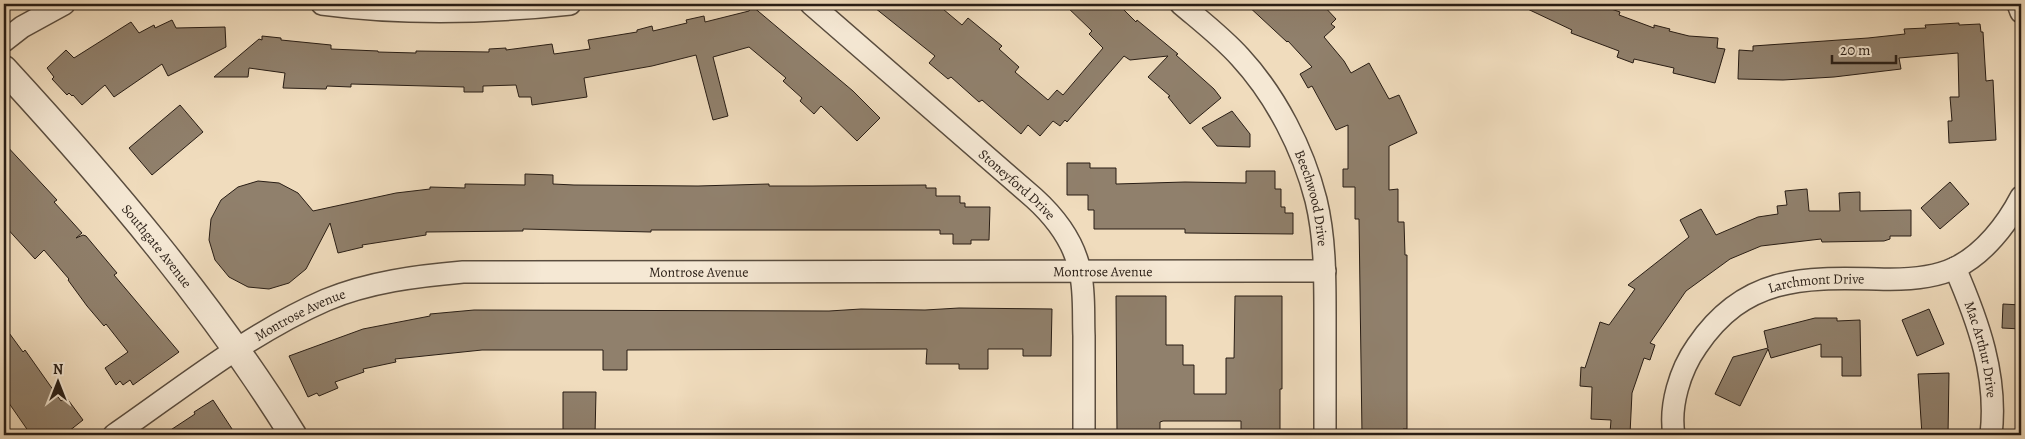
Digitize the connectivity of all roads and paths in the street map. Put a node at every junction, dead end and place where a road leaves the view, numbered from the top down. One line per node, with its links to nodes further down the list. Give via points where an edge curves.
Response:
1 (64, 4): 8 (street, via 22,27)
2 (322, 4): 3 (street, via 447,12)
3 (570, 4)
4 (811, 4): 12 (street, Stoneyford Drive, via 1049,212 1069,242)
5 (1181, 4): 13 (street, Beechwood Drive, via 1240,57 1277,108 1302,160 1316,200)
6 (2018, 4): 7 (street)
7 (2021, 12)
8 (4, 42)
9 (4, 69): 14 (street, Southgate Avenue, via 123,204)
10 (2021, 197): 11 (street, Larchmont Drive, via 1998,233)
11 (1955, 268): 19 (street, Larchmont Drive, via 1926,276 1894,279 1800,280 1772,286 1749,296 1706,331 1690,355 1674,402); 20 (street, Mac Arthur Drive, via 1988,362 1993,393)
12 (1080, 270): 13 (street, Montrose Avenue); 14 (street, Montrose Avenue, via 463,272 420,276 375,284 327,300 283,320); 17 (street, Stoneyford Drive)
13 (1325, 271): 18 (street, Beechwood Drive)
14 (237, 350): 15 (street, Montrose Avenue); 16 (street, Southgate Avenue)
15 (114, 435)
16 (293, 435)
17 (1084, 435)
18 (1325, 435)
19 (1674, 435)
20 (1991, 435)

